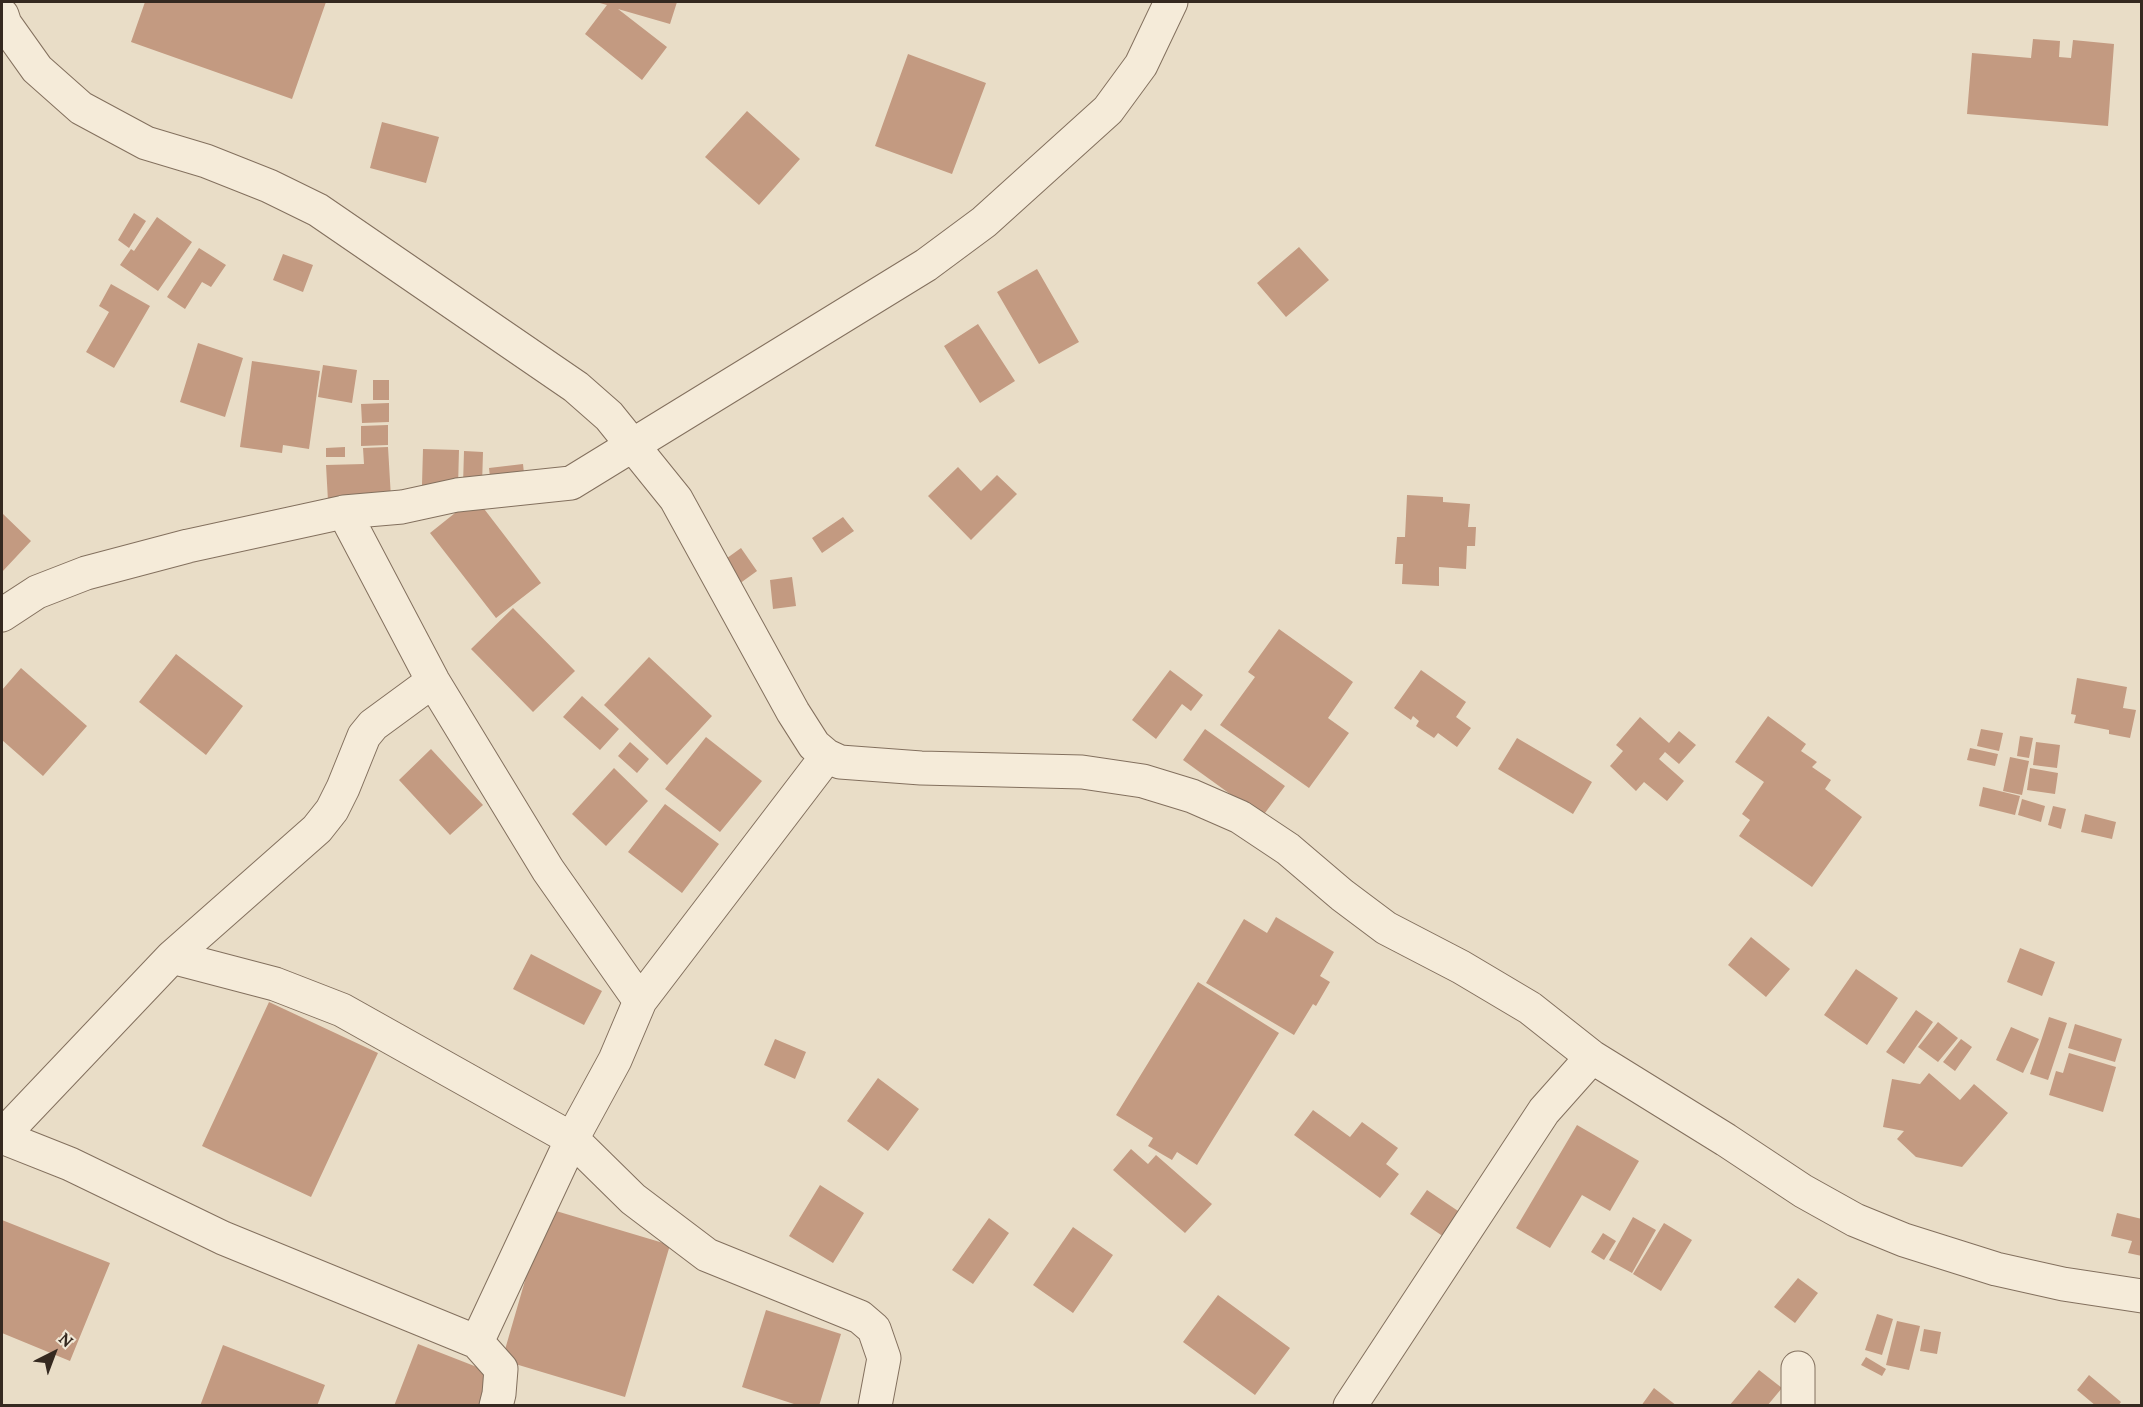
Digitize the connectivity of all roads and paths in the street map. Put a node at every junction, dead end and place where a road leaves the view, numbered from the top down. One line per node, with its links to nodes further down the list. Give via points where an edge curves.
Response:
1 (1171, 2): 3 (street, via 1141,65 1108,110 984,222 926,265)
2 (2, 15): 3 (street, via 37,69 81,108 146,143 206,161 318,210 576,387)
3 (634, 445): 4 (street, via 572,483); 7 (street, via 676,499 793,711 814,745)
4 (344, 512): 5 (street, via 86,573 37,592); 6 (street)
5 (2, 615)
6 (433, 681): 8 (street, via 364,736 332,810 317,829); 9 (street, via 548,870)
7 (827, 756): 9 (street); 10 (street, via 840,762 921,768 1082,772 1143,781 1192,796 1240,817 1288,849 1386,928 1530,1008)
8 (172, 957): 11 (street); 12 (street, via 275,984 342,1010)
9 (640, 1001): 12 (street, via 615,1060)
10 (1592, 1058): 13 (street, via 1855,1220 1996,1269); 18 (street, via 1544,1111)
11 (2, 1136): 14 (street, via 70,1164 223,1238)
12 (572, 1139): 14 (street); 17 (street, via 633,1199 707,1255 851,1313 874,1329 884,1358)
13 (2142, 1296)
14 (477, 1342): 16 (street, via 501,1369)
15 (1798, 1368): 19 (street)
16 (496, 1406)
17 (874, 1406)
18 (1350, 1406)
19 (1798, 1406)

